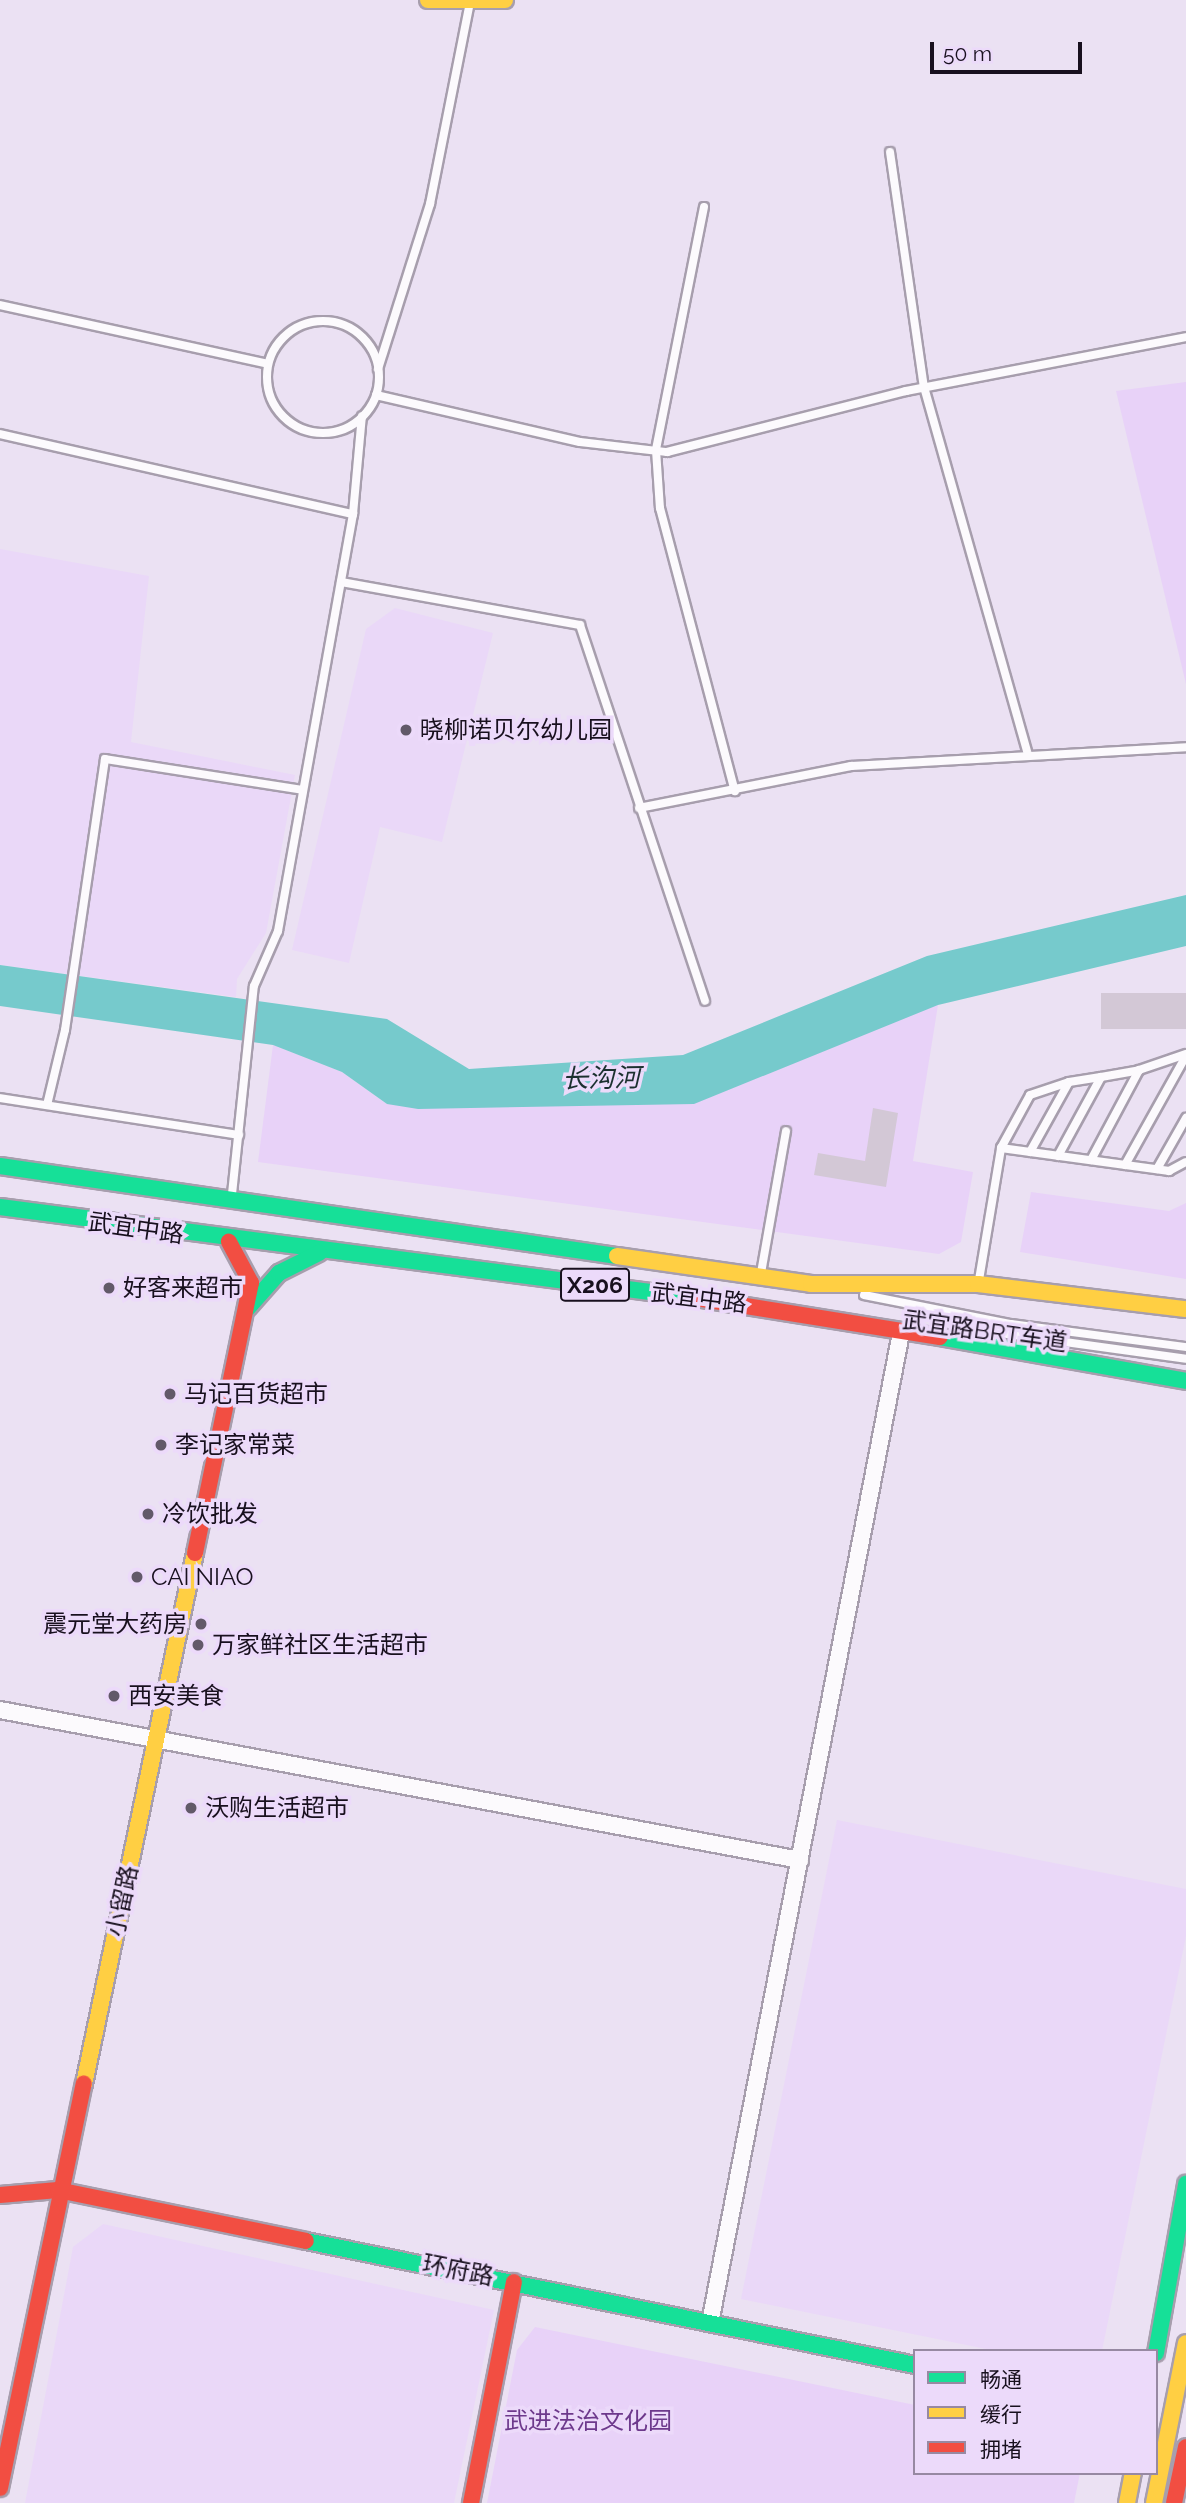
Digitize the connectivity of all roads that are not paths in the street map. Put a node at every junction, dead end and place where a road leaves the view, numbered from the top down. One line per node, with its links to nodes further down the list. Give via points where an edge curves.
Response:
1 (428, 0): 3 (street)
2 (505, 0): 3 (street)
3 (470, 2): 9 (lane, via 430,204)
4 (890, 152): 10 (lane)
5 (704, 206): 14 (lane)
6 (0, 305): 8 (lane)
7 (1186, 337): 10 (lane)
8 (268, 364): 9 (lane, via 274,348 300,325 334,321 363,338); 12 (lane, via 271,400 295,426 330,432)
9 (378, 369): 11 (lane)
10 (924, 387): 14 (lane); 18 (lane)
11 (376, 395): 12 (lane); 14 (lane, via 580,442)
12 (362, 416): 15 (lane)
13 (0, 434): 15 (lane)
14 (656, 450): 20 (lane, via 660,508)
15 (354, 514): 16 (lane)
16 (341, 582): 19 (lane); 21 (lane, via 580,625)
17 (1186, 747): 18 (lane)
18 (1027, 752): 20 (lane, via 851,766)
19 (302, 790): 28 (lane, via 105,759 65,1030); 31 (lane, via 278,931 254,986)
20 (735, 791): 21 (lane)
21 (639, 808): 22 (lane)
22 (705, 1001)
23 (1186, 1055): 24 (lane); 37 (lane)
24 (1139, 1070): 25 (lane); 35 (lane)
25 (1101, 1077): 26 (lane); 34 (lane)
26 (1069, 1082): 32 (lane, via 1030,1095); 33 (lane)
27 (0, 1098): 28 (lane)
28 (47, 1105): 31 (lane)
29 (1186, 1118): 39 (lane)
30 (786, 1131): 44 (lane)
31 (239, 1135): 40 (lane)
32 (1002, 1148): 33 (lane); 46 (lane)
33 (1030, 1152): 34 (lane)
34 (1058, 1156): 35 (lane)
35 (1091, 1160): 37 (lane)
36 (1186, 1162): 39 (lane)
37 (1125, 1165): 39 (lane)
38 (0, 1166): 40 (street, 武宜中路 / X206)
39 (1157, 1169)
40 (232, 1199): 44 (street, 武宜中路 / X206)
41 (0, 1207): 42 (street, 武宜中路 / X206)
42 (229, 1241): 43 (street, 武宜中路 / X206); 49 (street, 小留路, via 251,1283)
43 (319, 1253): 47 (street, 武宜中路 / X206); 49 (street, 小留路, via 254,1294)
44 (760, 1277): 45 (street, 武宜中路 / X206)
45 (811, 1284): 46 (street, 武宜中路 / X206); 51 (lane, 武宜路BRT车道, via 1011,1324)
46 (978, 1284): 48 (street, 武宜中路 / X206)
47 (783, 1309): 50 (street, 武宜中路 / X206); 52 (lane, 武宜路BRT车道)
48 (1186, 1309)
49 (245, 1314): 55 (street, 小留路)
50 (901, 1333): 53 (street, 武宜中路 / X206); 56 (street)
51 (1186, 1347)
52 (1186, 1359)
53 (1186, 1381)
54 (0, 1710): 55 (street)
55 (158, 1736): 56 (street); 58 (street, 小留路)
56 (800, 1860): 61 (street)
57 (1186, 2184): 63 (street)
58 (58, 2190): 59 (street, 环府路); 60 (street, 环府路); 68 (street, 小留路)
59 (0, 2195)
60 (514, 2282): 61 (street, 环府路); 69 (street)
61 (710, 2323): 64 (street, 环府路)
62 (1186, 2343): 65 (street)
63 (1157, 2349)
64 (913, 2365)
65 (1171, 2419): 71 (street)
66 (1186, 2447): 72 (street)
67 (1133, 2475): 70 (street)
68 (0, 2488)
69 (471, 2503)
70 (1127, 2503)
71 (1154, 2503)
72 (1174, 2503)

